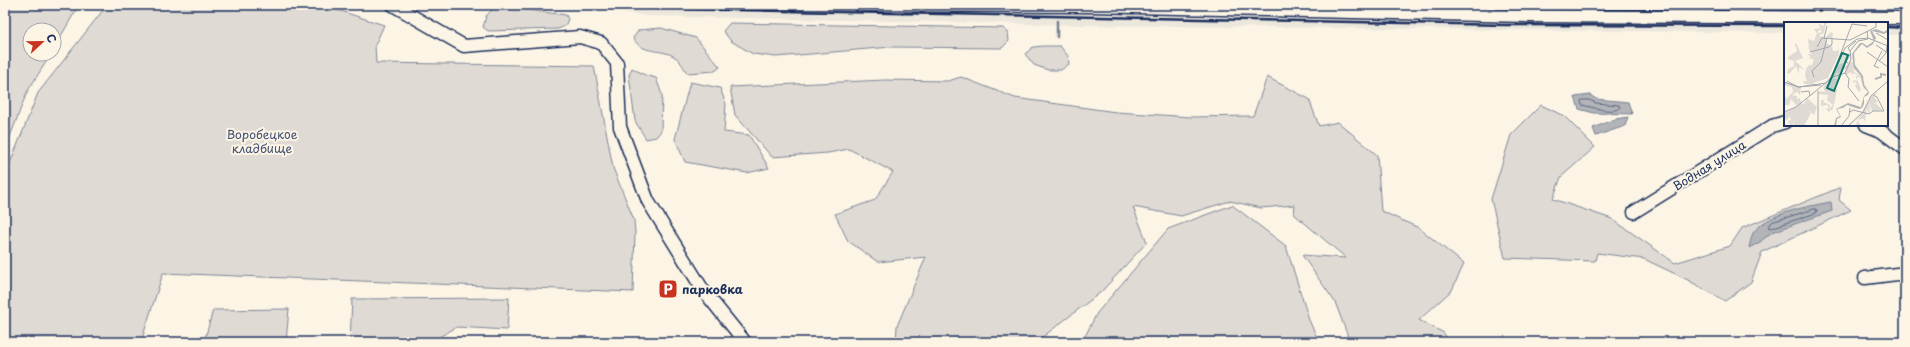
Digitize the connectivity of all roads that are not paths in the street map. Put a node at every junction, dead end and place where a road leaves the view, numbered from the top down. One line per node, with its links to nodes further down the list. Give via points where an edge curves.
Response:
1 (393, 5): 10 (street, via 464,46 580,37 601,43 617,63 620,127 648,201 703,290)
2 (860, 5): 3 (street, via 1090,6 1534,16)
3 (1905, 18)
4 (1784, 122): 7 (street, Водная улица, via 1772,126)
5 (1868, 126): 6 (street, via 1881,131)
6 (1905, 149)
7 (1634, 212)
8 (1905, 273): 9 (street)
9 (1865, 278)
10 (745, 342)

